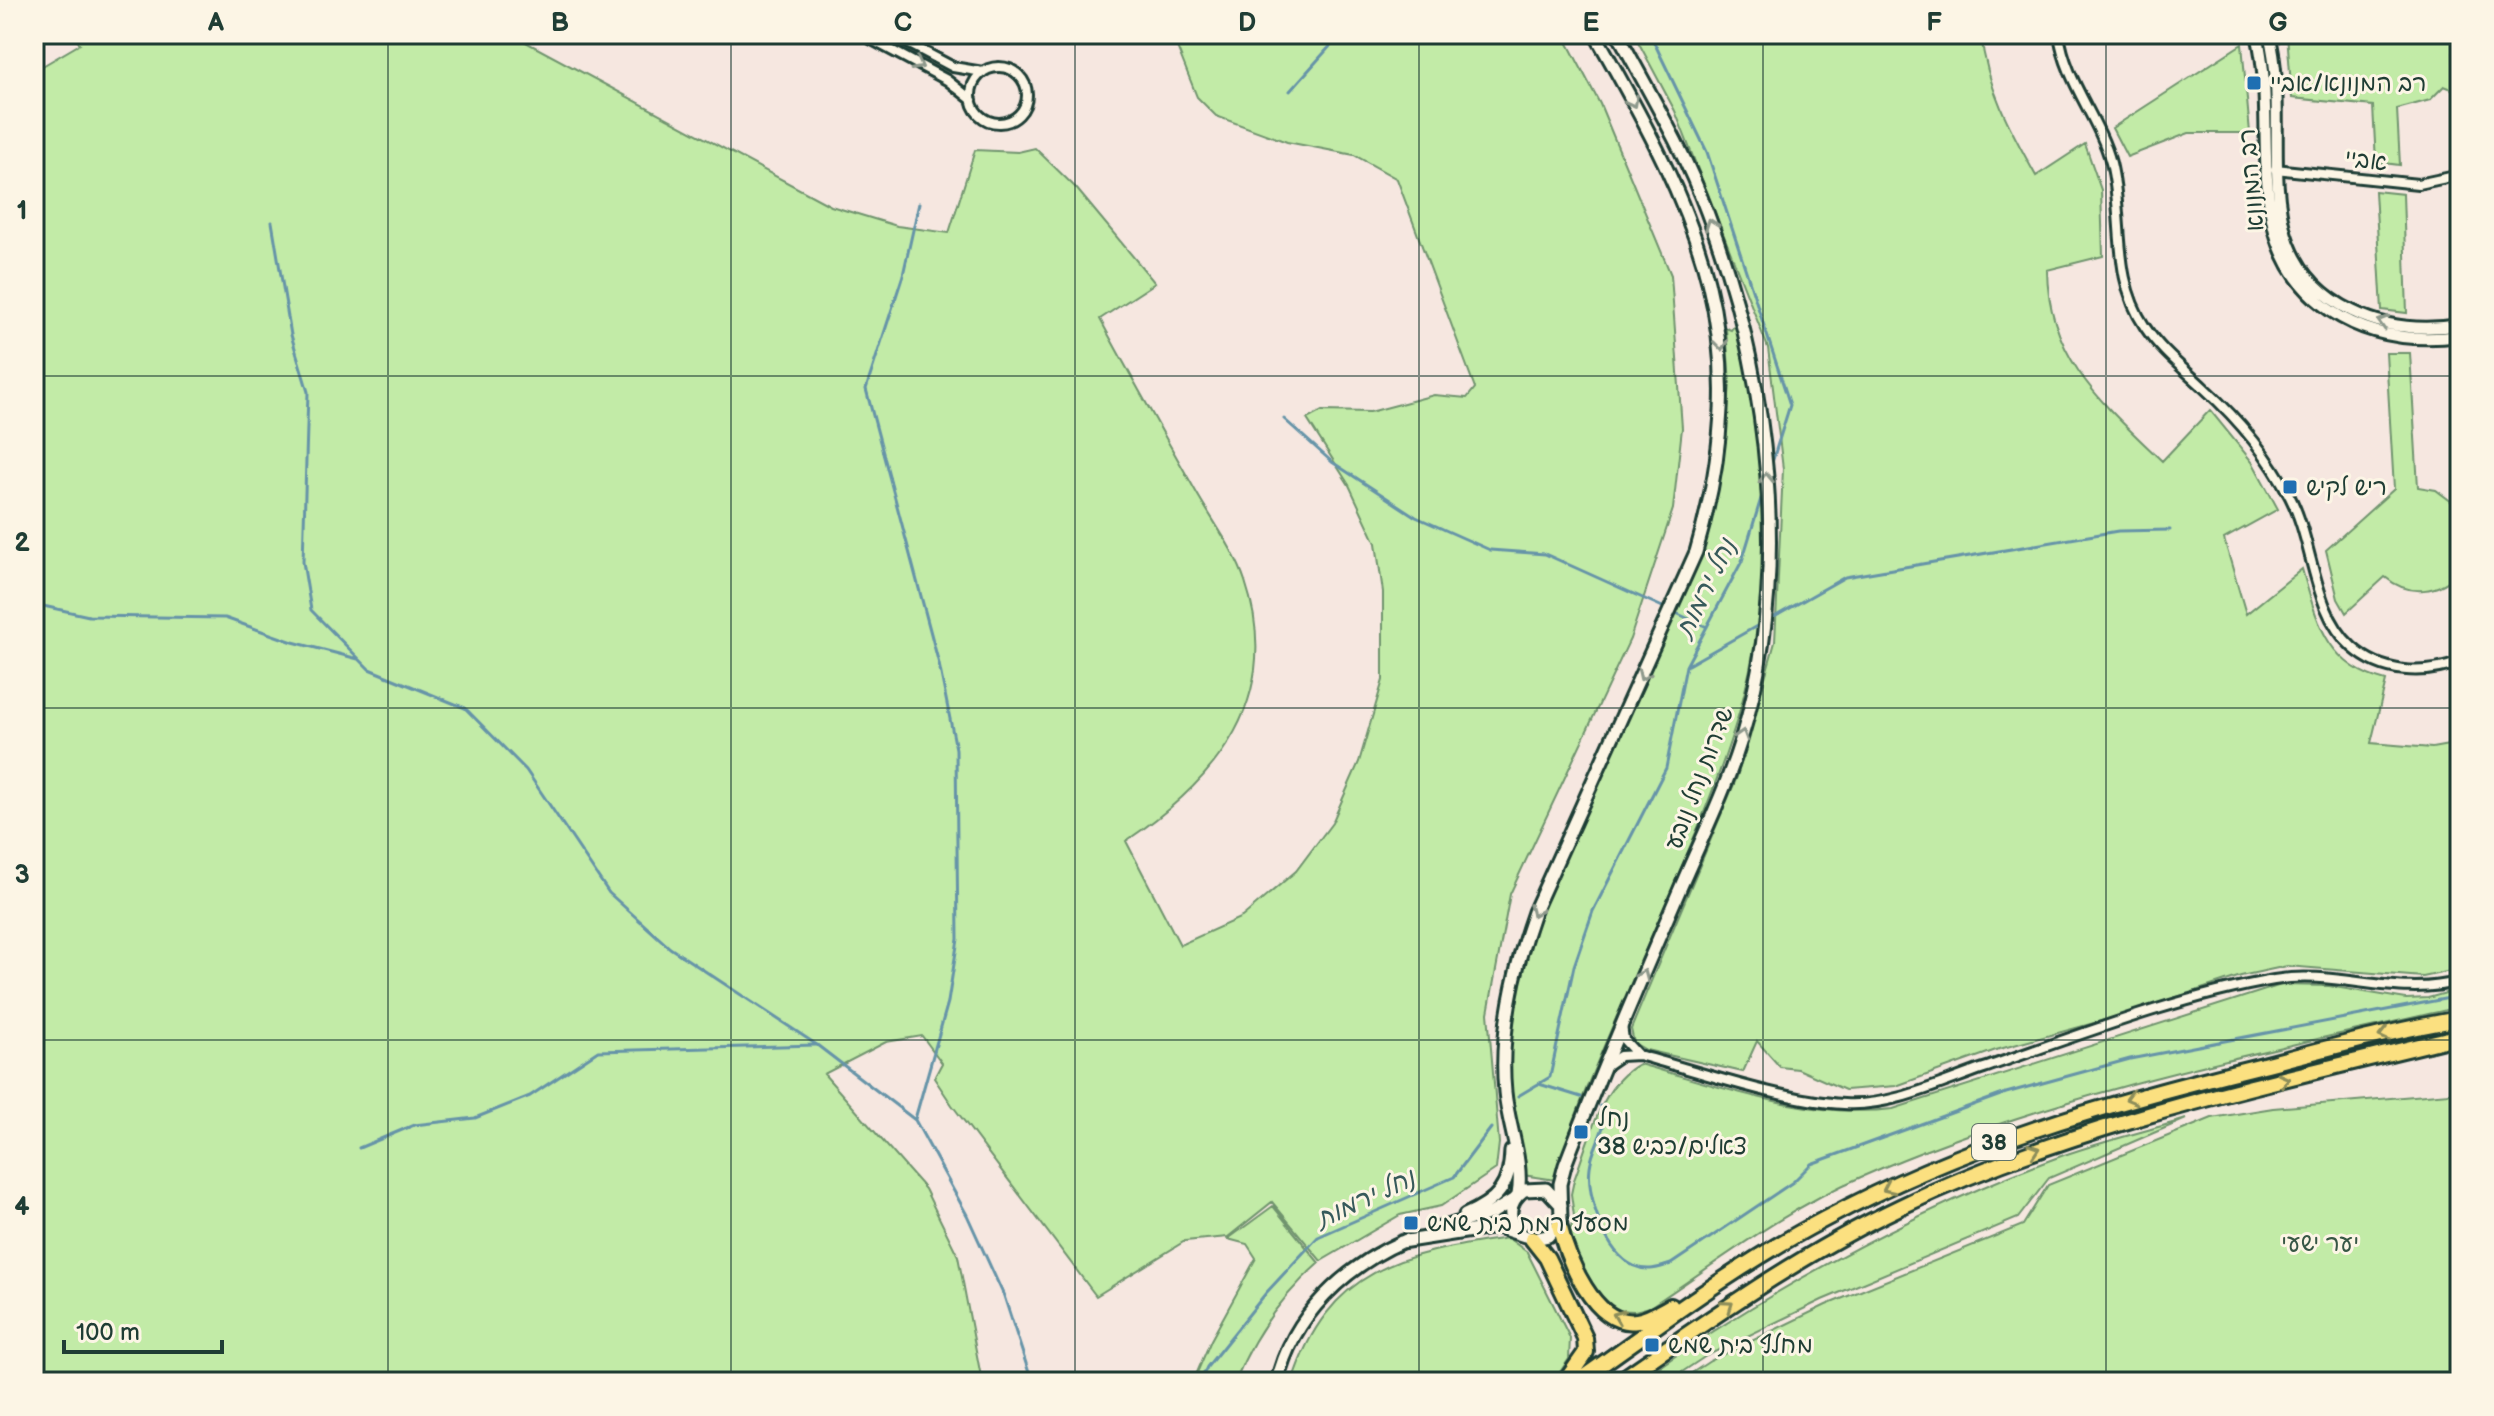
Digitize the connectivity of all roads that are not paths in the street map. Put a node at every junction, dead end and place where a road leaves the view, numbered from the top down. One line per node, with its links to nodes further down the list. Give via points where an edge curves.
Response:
1 (861, 34): 9 (street, one-way to 9, via 947,80)
2 (891, 34): 8 (street, via 953,67)
3 (1595, 34): 21 (main road, one-way to 21, via 1670,176 1703,257 1720,331 1722,423 1713,490 1691,567 1521,947 1504,1055)
4 (1618, 34): 17 (main road, שדרות נחל נובע, one-way to 4, via 1740,742 1763,646 1767,513 1759,418 1728,275 1693,179)
5 (2059, 34): 14 (street, via 2111,165 2121,266 2133,308 2157,344 2241,424 2282,483 2300,518 2337,630 2363,656 2390,668 2424,671)
6 (2257, 34): 10 (street, רב המנונא)
7 (2269, 34): 10 (street, רב המנונא, via 2275,78)
8 (983, 72): 9 (street, via 972,88); 9 (street, via 1001,67 1018,74 1027,90 1025,107 1012,120 995,123 979,115)
9 (972, 100)
10 (2272, 169): 11 (street, אביי, via 2418,184); 12 (street, רב המנונא, one-way to 10, via 2398,326 2361,315 2331,298 2307,274 2289,243); 13 (street, רב המנונא, via 2269,215 2277,244 2290,269 2318,301 2382,334 2431,340)
11 (2460, 175)
12 (2460, 325)
13 (2460, 336)
14 (2460, 662)
15 (2460, 981): 19 (street, via 2425,988 2321,977 2264,982 2102,1028 1885,1101 1846,1105)
16 (2460, 1019): 29 (highway, 38, one-way to 29, via 2142,1095 2012,1135 1825,1218)
17 (1622, 1024): 19 (street, via 1624,1040); 20 (main road, שדרות נחל נובע)
18 (2460, 1036): 33 (highway, 38, one-way to 18, via 1771,1276 1959,1180 2153,1113)
19 (1638, 1055): 20 (street, via 1620,1056)
20 (1602, 1071): 23 (main road, שדרות נחל נובע, via 1561,1177)
21 (1512, 1138): 22 (main road, via 1520,1172); 25 (main road, via 1509,1174 1498,1196)
22 (1516, 1198): 23 (main road, via 1527,1188 1542,1188); 25 (main road, via 1492,1213); 26 (main road, via 1511,1218)
23 (1561, 1205): 24 (main road)
24 (1559, 1225): 27 (main road, via 1545,1238); 29 (highway, one-way to 24, via 1650,1317 1618,1319 1588,1291)
25 (1429, 1231): 28 (main road)
26 (1517, 1231): 27 (main road); 28 (main road, via 1483,1228)
27 (1532, 1239): 31 (highway, via 1547,1258 1585,1338 1586,1352)
28 (1401, 1242): 30 (main road, via 1356,1265 1323,1296 1294,1340)
29 (1714, 1284): 32 (highway, 38)
30 (1277, 1382)
31 (1565, 1382)
32 (1577, 1382)
33 (1618, 1382)

